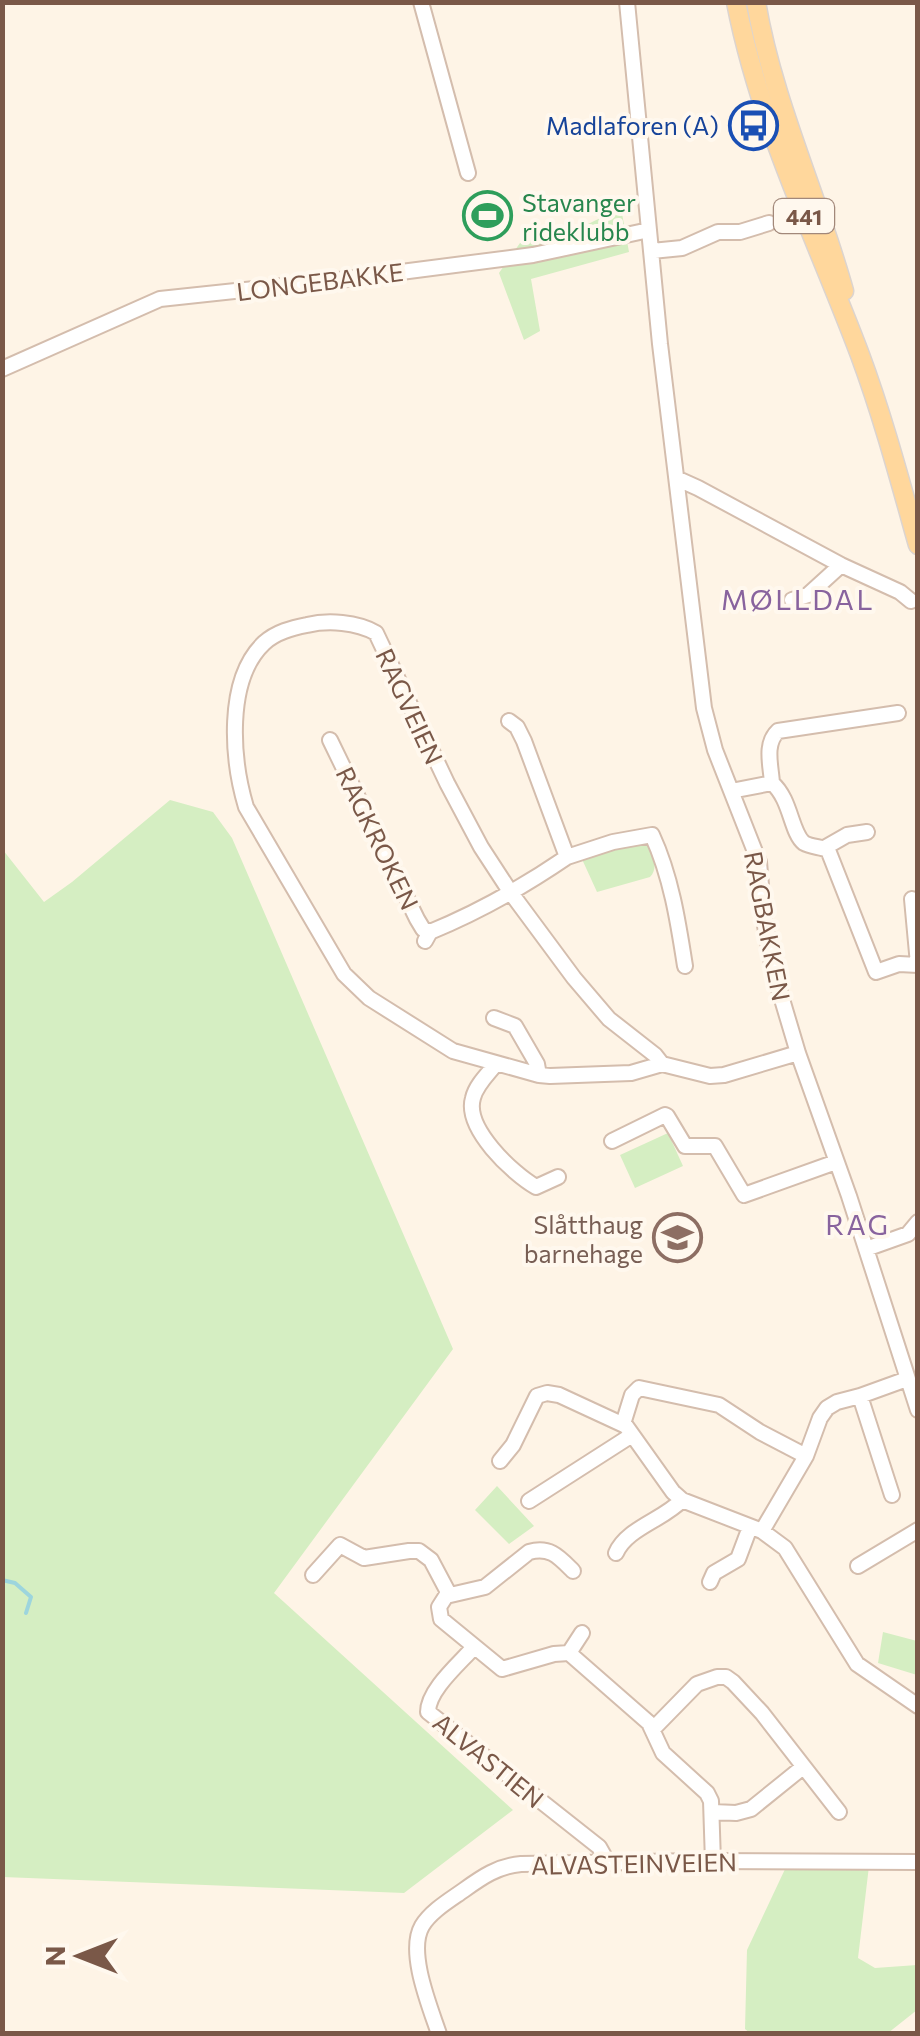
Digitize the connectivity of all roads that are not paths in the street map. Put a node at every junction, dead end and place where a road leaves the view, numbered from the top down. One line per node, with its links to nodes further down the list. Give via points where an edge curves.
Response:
1 (421, 2): 5 (street)
2 (627, 2): 7 (street, RAGBAKKEN)
3 (736, 2): 9 (main road, 441, via 778,150)
4 (756, 2): 9 (main road, 441)
5 (468, 173)
6 (769, 223): 8 (street)
7 (649, 230): 8 (street, RAGBAKKEN); 10 (street, LONGEBAKKE, via 534,255 160,299)
8 (652, 251): 11 (street, RAGBAKKEN)
9 (860, 354): 12 (main road, 441)
10 (2, 369)
11 (678, 480): 13 (street); 20 (street, RAGBAKKEN, via 704,708)
12 (918, 545)
13 (841, 565): 14 (street); 15 (street)
14 (792, 600)
15 (911, 601)
16 (898, 712): 19 (street, via 778,730 769,744)
17 (509, 721): 23 (street, via 524,741)
18 (330, 740): 24 (street, RAGKROKEN, via 428,937)
19 (772, 783): 20 (street); 22 (street, via 800,838)
20 (732, 791): 29 (street, RAGBAKKEN, via 759,862 773,969)
21 (867, 832): 22 (street)
22 (826, 847): 26 (street, via 876,972)
23 (566, 856): 24 (street, RAGKROKEN); 27 (street, RAGKROKEN, via 652,835 664,861)
24 (511, 893): 30 (street, RAGVEIEN, via 446,783 376,634 317,622 266,641 246,670 238,698 238,776 246,807 355,986 453,1051); 31 (street, RAGVEIEN, via 602,1011)
25 (912, 899): 26 (street)
26 (918, 965)
27 (684, 966)
28 (494, 1018): 32 (street, via 515,1026)
29 (798, 1054): 31 (street, RAGVEIEN, via 724,1075); 34 (street, RAGBAKKEN)
30 (496, 1064): 32 (street, RAGVEIEN); 35 (street, via 471,1103 488,1144 536,1187)
31 (662, 1064): 32 (street, RAGVEIEN, via 631,1073)
32 (539, 1076)
33 (612, 1141): 34 (street, via 667,1116 685,1146 715,1146 744,1195)
34 (836, 1162): 37 (street, RAGBAKKEN)
35 (558, 1177)
36 (918, 1222): 37 (street, via 908,1234)
37 (866, 1249): 38 (street, RAGBAKKEN)
38 (907, 1378): 39 (street); 40 (street, RAGBAKKEN)
39 (860, 1396): 42 (street, via 827,1408); 44 (street)
40 (918, 1410)
41 (627, 1429): 42 (street, via 639,1388 679,1394 719,1404); 43 (street, via 548,1393 532,1403); 45 (street); 46 (street)
42 (806, 1456): 47 (street)
43 (500, 1461)
44 (892, 1495)
45 (682, 1500): 47 (street); 49 (street, via 624,1540)
46 (528, 1501)
47 (756, 1529): 53 (street, via 738,1558); 58 (street, via 785,1548 857,1664)
48 (918, 1530): 50 (street)
49 (616, 1554)
50 (858, 1566)
51 (573, 1570): 54 (street, via 550,1551 534,1550 484,1587)
52 (313, 1575): 54 (street, via 340,1545 364,1558 414,1550 431,1560)
53 (710, 1582)
54 (450, 1594): 56 (street, via 441,1602 441,1619)
55 (582, 1634): 57 (street)
56 (474, 1647): 57 (street, via 502,1669); 63 (street, ALVASTIEN, via 434,1692 430,1715 599,1847)
57 (568, 1653): 59 (street)
58 (918, 1706)
59 (653, 1729): 60 (street, via 697,1684 726,1677); 61 (street, via 663,1754 707,1793)
60 (803, 1768): 61 (street, via 752,1808); 62 (street)
61 (713, 1812): 64 (street)
62 (839, 1812)
63 (608, 1862): 64 (street, ALVASTEINVEIEN); 66 (street, ALVASTEINVEIEN, via 502,1867 434,1912 422,1925 418,1958)
64 (713, 1862): 65 (street, ALVASTEINVEIEN)
65 (918, 1862)
66 (439, 2034)

